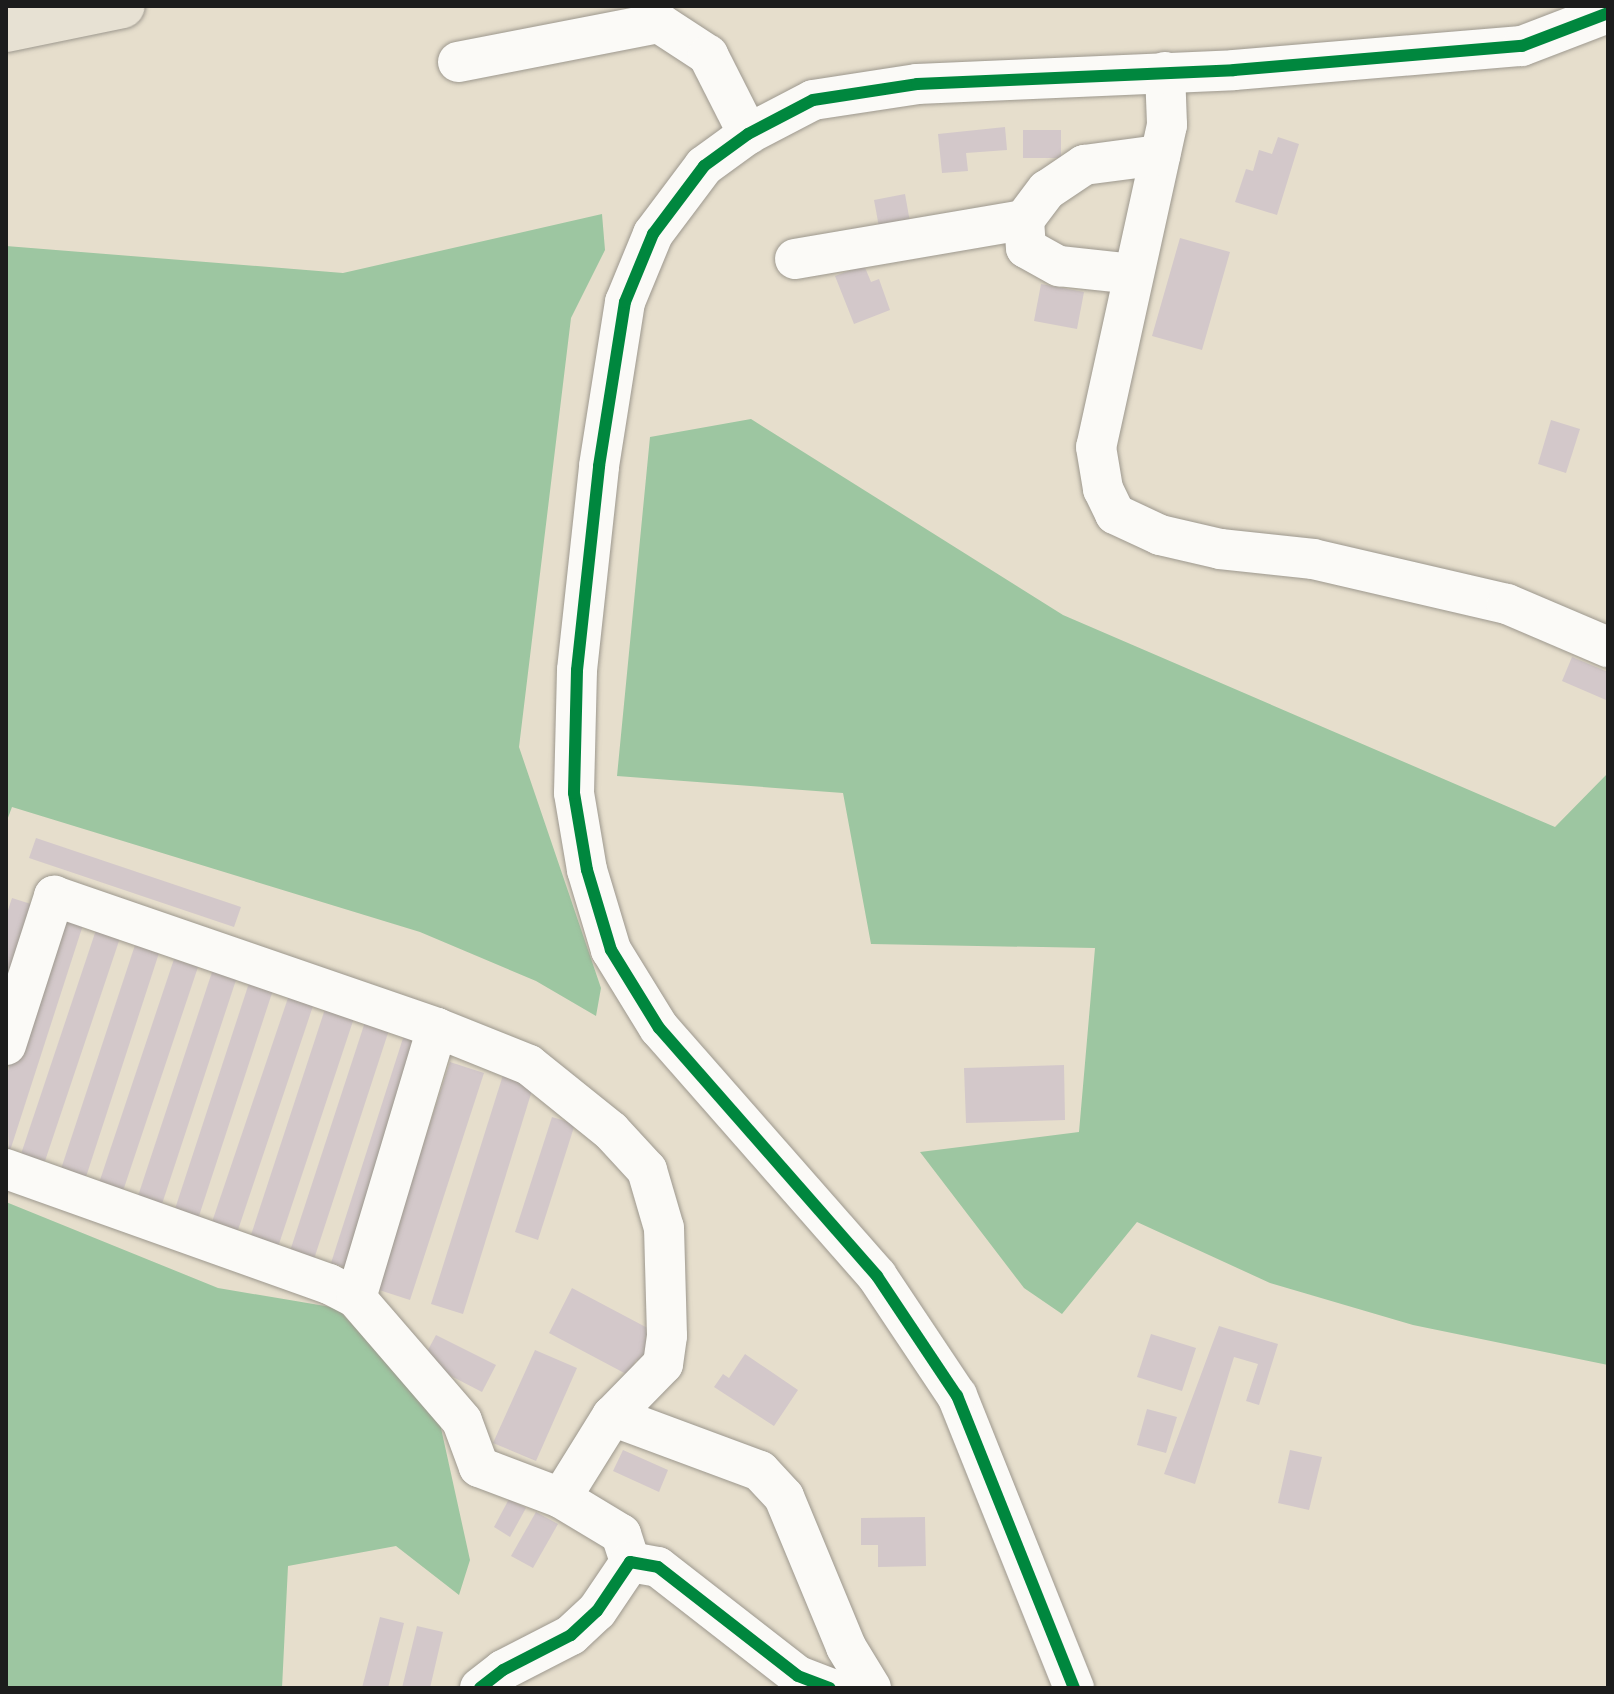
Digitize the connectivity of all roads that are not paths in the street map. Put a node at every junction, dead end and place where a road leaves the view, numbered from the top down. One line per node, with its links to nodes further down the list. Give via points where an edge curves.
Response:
1 (123, 6): 3 (highway)
2 (1608, 13): 5 (street, via 1522,46)
3 (6, 30)
4 (458, 62): 6 (street, via 659,23 708,55)
5 (1165, 72): 6 (street, via 917,84 813,100); 7 (street, via 1167,125)
6 (748, 134): 22 (street, via 704,166 653,234 625,302 599,466 577,670 574,793 587,870 611,950 659,1028 877,1276 957,1396)
7 (1160, 155): 8 (street, via 1084,165 1047,190); 10 (street)
8 (1024, 220): 9 (street); 10 (street, via 1026,248 1059,266)
9 (795, 259)
10 (1133, 274): 11 (street, via 1096,447 1103,489 1115,514 1160,535 1220,549 1313,559 1507,604)
11 (1608, 647)
12 (437, 1028): 13 (street, via 54,896); 15 (street); 16 (street, via 529,1065 611,1131 647,1170 664,1228 667,1336 663,1364)
13 (6, 1045)
14 (6, 1169): 15 (street)
15 (356, 1298): 17 (street, via 462,1421 479,1467)
16 (612, 1416): 17 (street); 21 (street, via 760,1471 784,1497 846,1647)
17 (561, 1498): 18 (street, via 621,1534)
18 (630, 1562): 19 (street, via 597,1611 571,1635); 20 (street, via 658,1567 798,1676)
19 (480, 1688)
20 (830, 1688)
21 (871, 1688)
22 (1074, 1688)

